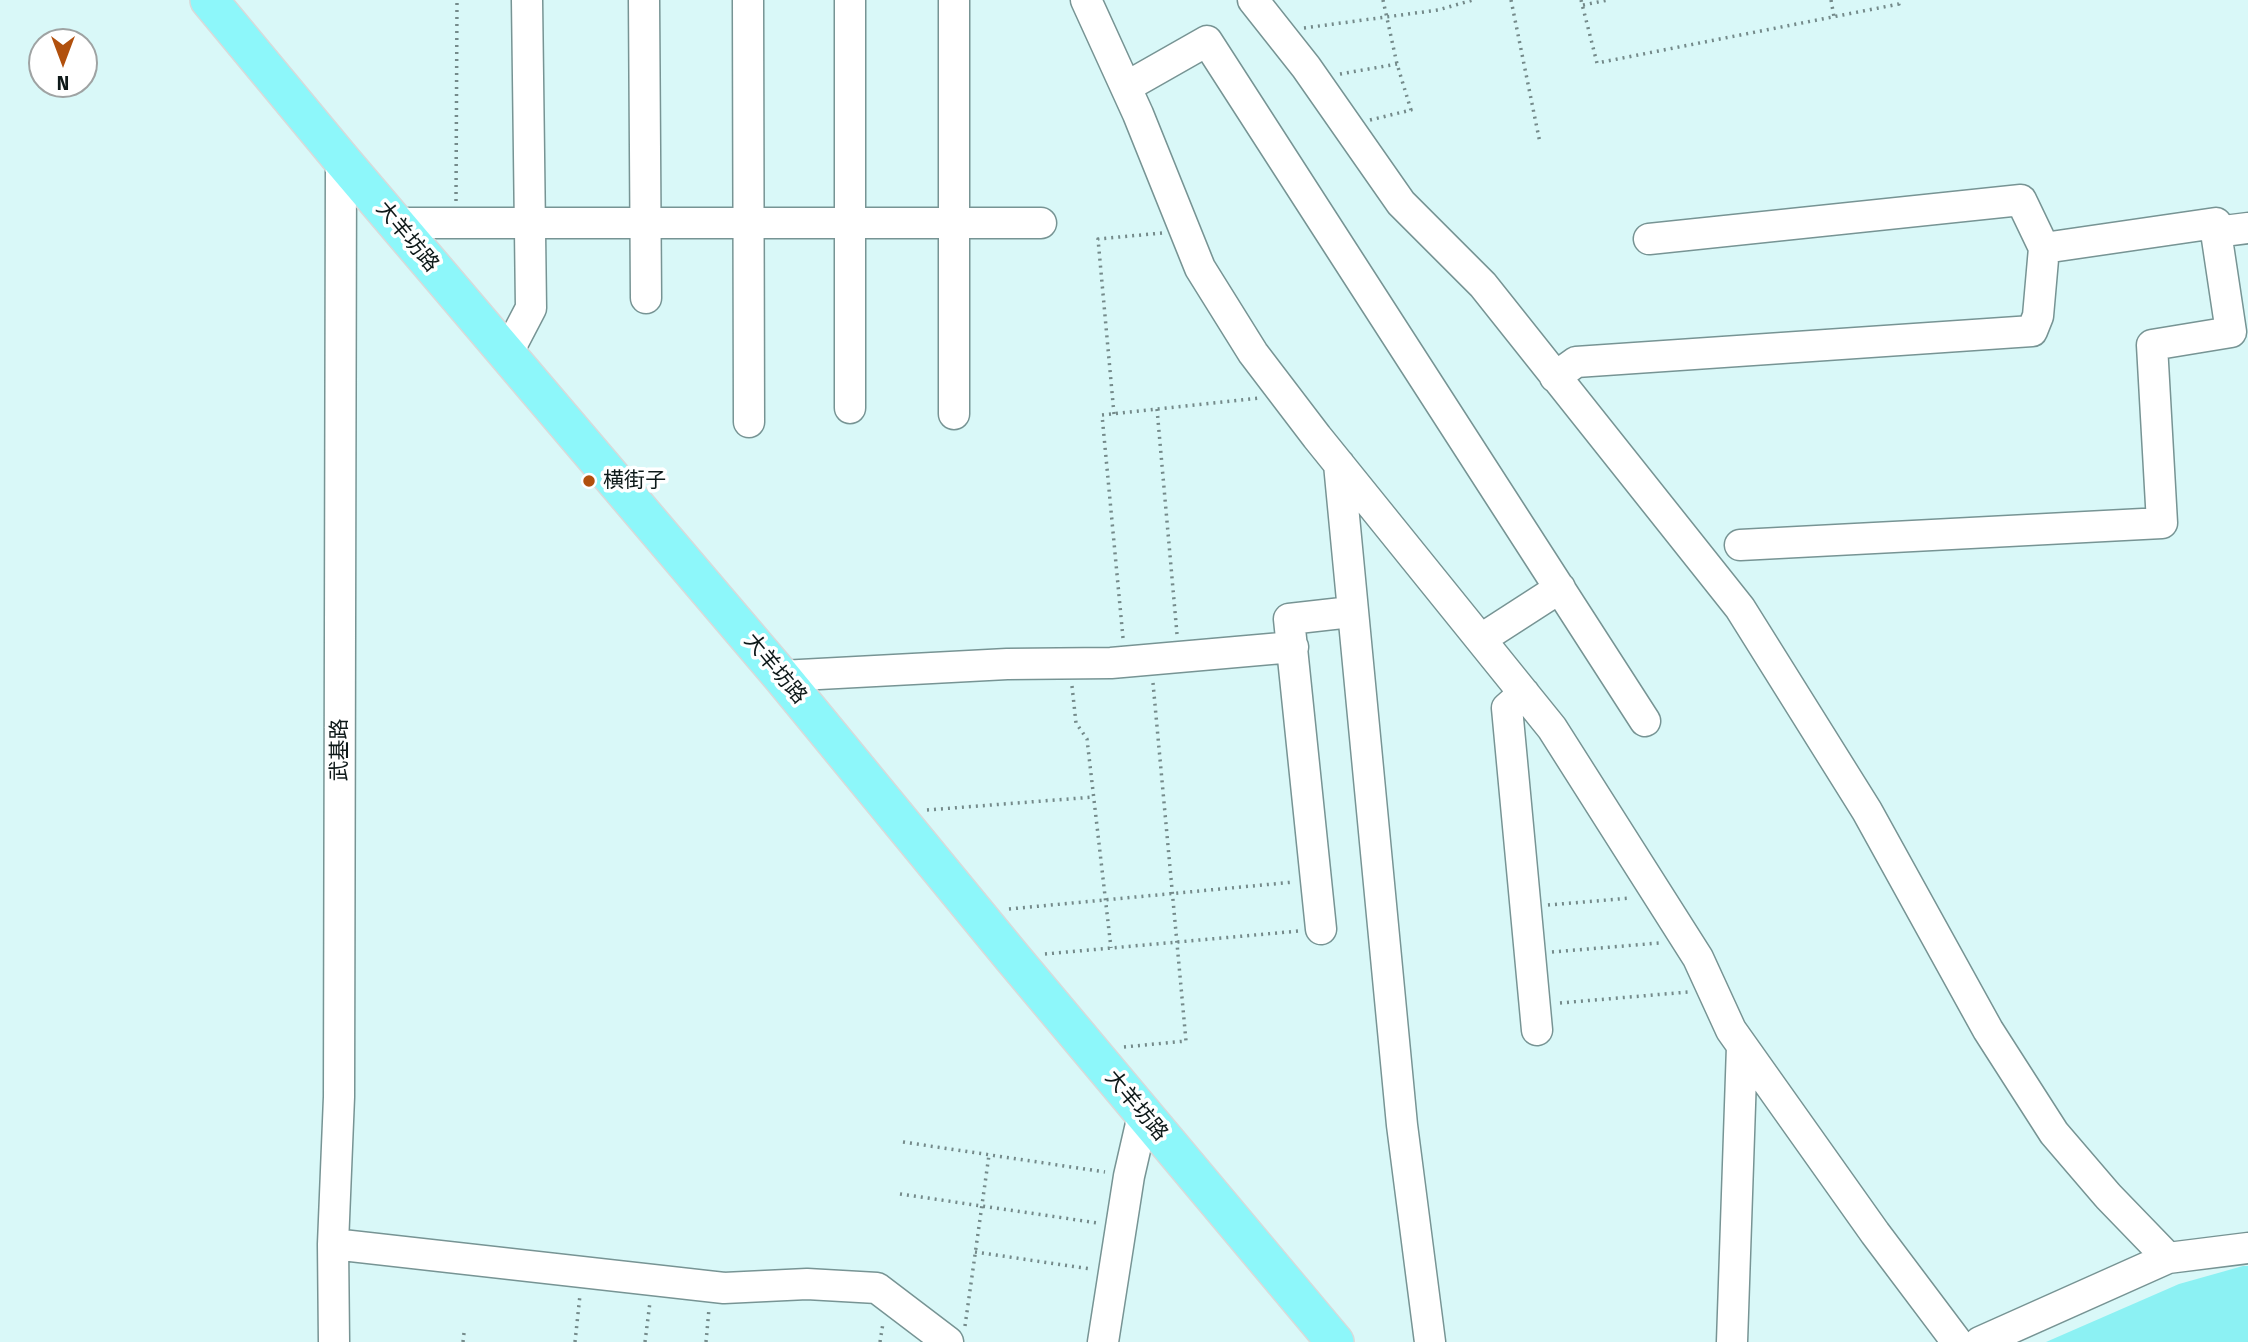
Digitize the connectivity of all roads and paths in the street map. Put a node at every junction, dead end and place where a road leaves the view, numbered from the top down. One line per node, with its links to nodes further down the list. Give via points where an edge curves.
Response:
1 (209, 0): 25 (main road, 大羊坊路)
2 (457, 0): 27 (path)
3 (527, 0): 31 (street)
4 (644, 0): 32 (street)
5 (748, 0): 33 (street)
6 (850, 0): 28 (street)
7 (954, 0): 29 (street)
8 (1086, 0): 22 (street)
9 (1253, 0): 19 (street)
10 (1383, 0): 17 (path)
11 (1473, 0): 17 (path)
12 (1511, 0): 24 (path)
13 (1608, 0): 16 (path)
14 (1831, 0): 18 (path)
15 (1899, 0): 18 (path, via 1899,4)
16 (1582, 2): 18 (path, via 1597,64)
17 (1386, 17): 19 (path); 20 (path)
18 (1834, 17)
19 (1278, 32): 21 (street)
20 (1397, 64): 21 (path); 23 (path, via 1411,110)
21 (1314, 78): 23 (street)
22 (1126, 87): 35 (street); 50 (street, via 1207,41)
23 (1347, 126): 41 (street, via 1401,203 1483,285)
24 (1540, 143)
25 (341, 159): 26 (main road, 大羊坊路); 85 (street, 武基路, via 339,1097)
26 (395, 223): 27 (street); 40 (main road, 大羊坊路)
27 (456, 223): 31 (street)
28 (850, 223): 29 (street); 33 (street); 43 (street)
29 (954, 223): 30 (street); 45 (street)
30 (1041, 223)
31 (531, 224): 32 (street); 40 (street, via 531,308)
32 (646, 224): 33 (street); 39 (street)
33 (749, 224): 47 (street)
34 (2248, 228): 36 (street)
35 (1185, 231): 42 (street, via 1200,268); 46 (path, via 1098,239)
36 (2216, 232): 38 (street, via 2216,223); 49 (street, via 2231,332 2152,345 2162,523)
37 (1650, 239): 38 (street, via 2021,200)
38 (2044, 248): 41 (street, via 2038,316 2032,331 1576,362)
39 (646, 298)
40 (506, 354): 56 (main road, 大羊坊路)
41 (1555, 377): 88 (street, via 1740,608 1867,810 1989,1030 2054,1133)
42 (1285, 395): 44 (path); 48 (street)
43 (850, 408)
44 (1157, 409): 46 (path); 54 (path)
45 (954, 414)
46 (1114, 414): 54 (path, via 1102,415)
47 (749, 422)
48 (1339, 464): 51 (street); 52 (street)
49 (1740, 545)
50 (1560, 588): 52 (street); 58 (street)
51 (1351, 612): 53 (street, via 1289,619); 102 (street, via 1402,1125)
52 (1481, 639): 57 (street)
53 (1293, 647): 54 (street); 61 (street)
54 (1152, 659): 55 (street); 62 (path)
55 (1069, 663): 56 (street); 59 (path, via 1076,723 1087,739)
56 (781, 676): 60 (main road, 大羊坊路)
57 (1524, 693): 63 (street, via 1552,728); 75 (street, via 1507,708)
58 (1646, 721)
59 (1094, 797): 60 (path); 64 (path)
60 (893, 812): 66 (main road, 大羊坊路)
61 (1316, 880): 62 (path); 67 (street)
62 (1173, 894): 64 (path); 69 (path)
63 (1658, 896): 65 (path); 68 (street)
64 (1106, 901): 66 (path); 70 (path)
65 (1543, 906)
66 (975, 912): 72 (main road, 大羊坊路)
67 (1321, 929): 69 (path)
68 (1686, 940): 71 (path); 73 (street)
69 (1177, 942): 70 (path); 77 (path, via 1186,1041)
70 (1111, 948): 72 (path)
71 (1549, 952)
72 (1012, 957): 77 (main road, 大羊坊路)
73 (1712, 990): 74 (path); 76 (street)
74 (1551, 1004)
75 (1537, 1030)
76 (1742, 1046): 103 (street); 104 (street)
77 (1088, 1050): 78 (main road, 大羊坊路)
78 (1143, 1115): 81 (street); 101 (main road, 大羊坊路)
79 (903, 1142): 80 (path)
80 (989, 1155): 81 (path); 83 (path)
81 (1129, 1176): 84 (street)
82 (900, 1194): 83 (path)
83 (981, 1206): 84 (path); 87 (path)
84 (1121, 1226): 90 (street)
85 (333, 1244): 89 (street); 95 (street, 武基路)
86 (2248, 1248): 88 (street)
87 (975, 1252): 90 (path); 94 (path)
88 (2168, 1258): 105 (street)
89 (583, 1272): 91 (street); 97 (path)
90 (1114, 1272): 100 (street)
91 (653, 1280): 92 (street); 98 (path)
92 (711, 1286): 94 (street, via 807,1283 877,1288); 99 (path)
93 (464, 1332): 96 (path)
94 (956, 1336)
95 (334, 1342)
96 (463, 1342)
97 (575, 1342)
98 (645, 1342)
99 (706, 1342)
100 (1104, 1342)
101 (1335, 1342)
102 (1430, 1342)
103 (1732, 1342)
104 (1957, 1342)
105 (1980, 1342)

